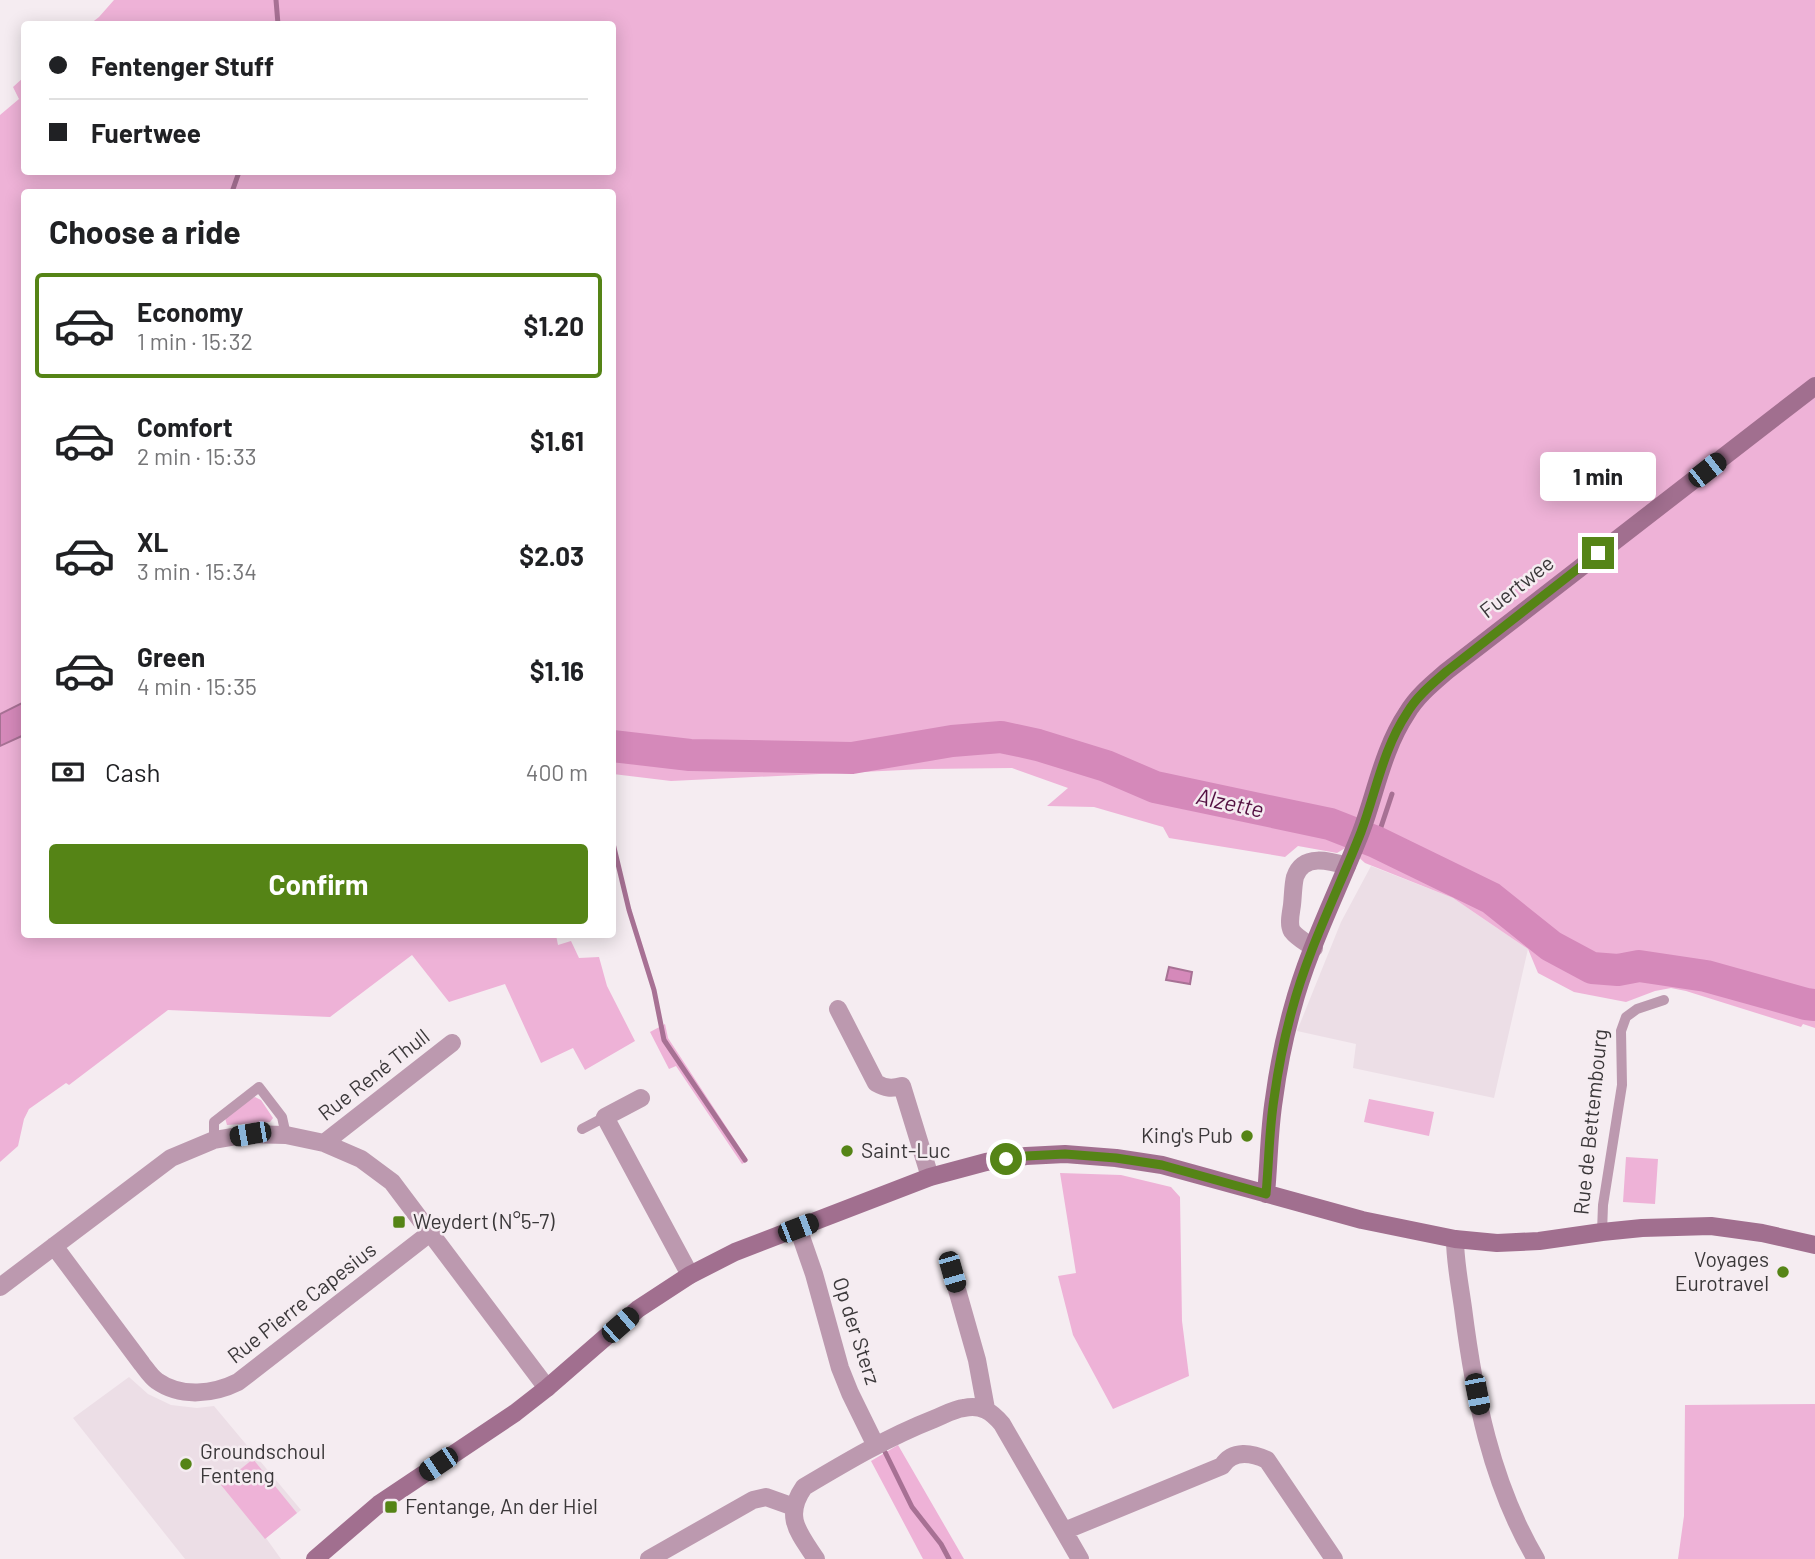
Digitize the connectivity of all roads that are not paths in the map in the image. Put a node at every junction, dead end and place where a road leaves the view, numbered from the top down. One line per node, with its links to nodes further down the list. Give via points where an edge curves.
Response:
1 (1815, 386): 2 (main road, Fuertwee, via 1423,691 1387,752)
2 (1349, 863): 3 (main road); 3 (street, via 1318,859 1308,862 1295,876 1290,925 1294,934)
3 (1314, 948): 14 (main road, via 1280,1059)
4 (1664, 1000): 16 (lane, Rue de Bettembourg, via 1626,1017 1620,1031 1622,1084)
5 (838, 1009): 13 (street, via 876,1083 884,1088 902,1086)
6 (452, 1043): 12 (street, Rue René Thull)
7 (641, 1098): 8 (street)
8 (605, 1117): 9 (lane); 22 (street)
9 (582, 1129)
10 (286, 1135): 11 (street); 11 (lane, via 282,1117 259,1087 214,1122); 12 (street)
11 (214, 1140): 20 (street, via 172,1158)
12 (324, 1143): 17 (street, via 361,1159 392,1182)
13 (930, 1177): 14 (main road, Rue de Bettembourg, via 986,1162 1065,1154 1162,1165); 15 (main road, Rue de Bettembourg)
14 (1266, 1194): 18 (main road, Rue de Bettembourg)
15 (798, 1228): 22 (main road, Rue de Bettembourg); 26 (street, Op der Sterz, via 840,1367)
16 (1602, 1232): 18 (main road, Rue de Bettembourg, via 1497,1243); 19 (main road, Rue de Bettembourg, via 1711,1226)
17 (430, 1233): 20 (street, Rue Pierre Capesius, via 238,1382 196,1393 157,1381); 24 (street)
18 (1455, 1239): 34 (street, via 1482,1420 1512,1513)
19 (1815, 1245)
20 (54, 1246): 23 (street)
21 (952, 1272): 25 (street)
22 (690, 1275): 24 (main road, Rue de Bettembourg, via 638,1309)
23 (0, 1287)
24 (547, 1388): 29 (main road, Rue de Bettembourg, via 379,1504)
25 (986, 1409): 26 (street, via 965,1407); 28 (street, via 1002,1424)
26 (876, 1446): 27 (street, via 804,1487)
27 (794, 1507): 30 (street, via 766,1497 753,1500); 31 (street, via 797,1531)
28 (1064, 1531): 32 (street); 33 (street, via 1222,1465 1226,1459 1252,1453 1267,1460)
29 (315, 1559)
30 (649, 1559)
31 (816, 1559)
32 (1080, 1559)
33 (1334, 1559)
34 (1536, 1559)

